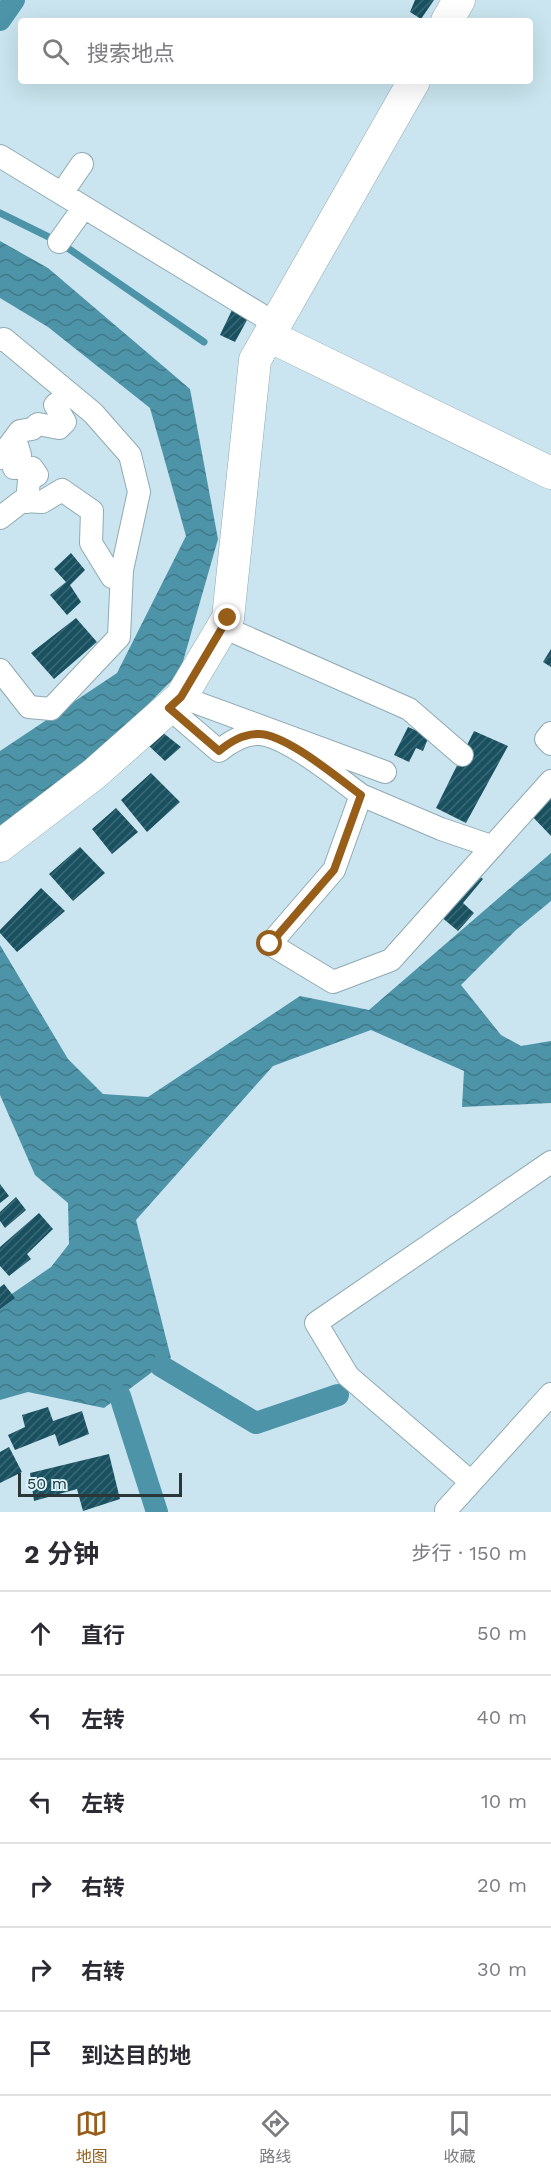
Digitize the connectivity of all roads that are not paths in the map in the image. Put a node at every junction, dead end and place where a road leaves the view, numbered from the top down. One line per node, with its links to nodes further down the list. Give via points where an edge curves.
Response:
1 (459, 0): 2 (street)
2 (449, 18)
3 (412, 84): 9 (street)
4 (0, 156): 6 (street)
5 (82, 164): 6 (street)
6 (62, 193): 7 (street)
7 (84, 207): 8 (street); 9 (street)
8 (59, 242)
9 (272, 330): 14 (street); 18 (street, via 255,360 228,618)
10 (0, 340): 11 (street, via 4,339)
11 (70, 394): 12 (street, via 55,405 65,422 59,428 38,424 20,431); 17 (street, via 93,413 130,455 139,492)
12 (15, 439): 13 (street); 15 (street, via 20,455 12,462 14,468 32,468 37,475 29,480)
13 (0, 458)
14 (551, 473)
15 (27, 502): 16 (street, via 22,501); 17 (street, via 42,502 62,490 92,511 91,543 112,577)
16 (0, 518)
17 (122, 570): 19 (street, via 119,637 51,709 29,707)
18 (223, 627): 20 (street); 23 (street, via 409,709)
19 (0, 670)
20 (175, 703): 24 (street); 26 (street, via 219,751 233,740 258,733 292,746); 27 (street, via 94,774)
21 (551, 733): 22 (street, via 546,739)
22 (551, 744)
23 (462, 755)
24 (385, 772)
25 (551, 781): 28 (street)
26 (361, 795): 28 (street, via 441,830); 28 (street, via 334,870 270,944 333,982 391,960)
27 (0, 846)
28 (491, 846)
29 (551, 1162): 31 (street, via 316,1323 348,1376)
30 (551, 1394): 31 (street)
31 (471, 1482): 32 (street)
32 (448, 1512)

